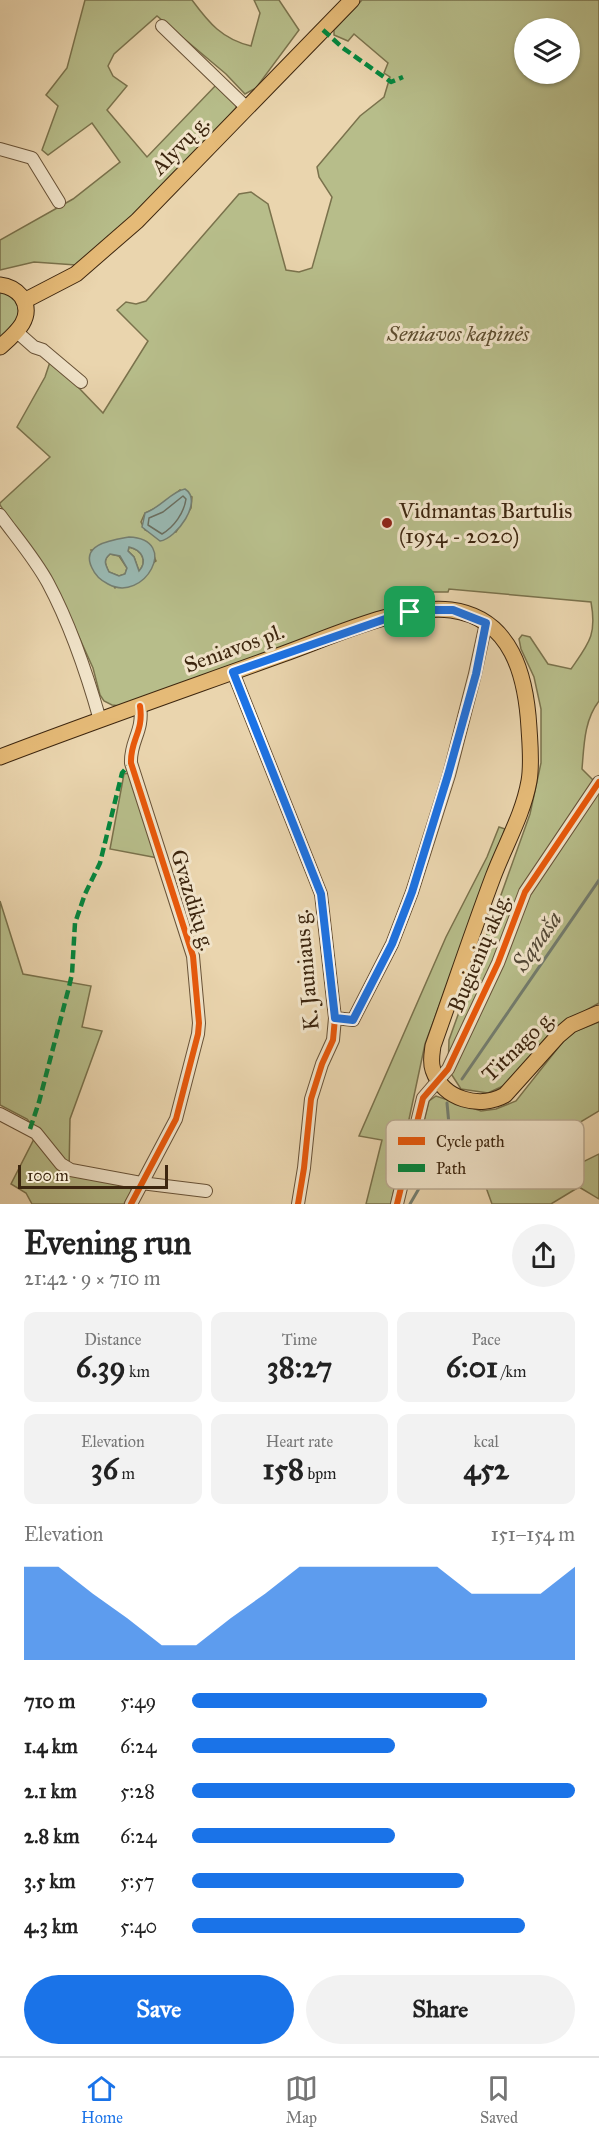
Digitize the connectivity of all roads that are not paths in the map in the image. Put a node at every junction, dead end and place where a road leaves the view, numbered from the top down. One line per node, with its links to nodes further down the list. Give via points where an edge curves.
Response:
1 (352, 0): 3 (main road, Alyvų g.)
2 (162, 26): 3 (street)
3 (247, 108): 7 (main road, Alyvų g., via 137,221 89,264)
4 (0, 149): 5 (street, via 32,158)
5 (59, 202)
6 (0, 285): 7 (main road, via 16,290)
7 (24, 301): 8 (main road, via 25,321)
8 (17, 332): 9 (main road); 10 (street)
9 (0, 347)
10 (81, 382)
11 (0, 515): 15 (street, via 56,599)
12 (486, 623): 13 (main road, Seniavos pl., via 453,610 410,612); 19 (street, via 448,775 404,913 353,1020); 20 (main road, Seniavos pl., via 508,646 522,678 529,721 529,780 433,1046 431,1063)
13 (233, 672): 14 (main road, Seniavos pl.); 19 (street, K. Jauniaus g., via 321,894)
14 (140, 706): 15 (main road, Seniavos pl.); 23 (street, Gvazdikų g., via 141,725 132,746 131,764 193,956 199,1023 176,1119)
15 (100, 720): 16 (main road, Seniavos pl.)
16 (0, 757)
17 (599, 782): 20 (street, Bugienių aklg., via 525,892 498,963 448,1069)
18 (599, 1013): 20 (main road, Titnago g., via 571,1025 496,1100 461,1099)
19 (335, 1018): 27 (street, K. Jauniaus g., via 333,1040 311,1099)
20 (438, 1080): 22 (street, Bugienių aklg., via 423,1098)
21 (0, 1114): 23 (street, via 36,1133 61,1164 71,1170)
22 (418, 1120)
23 (141, 1183): 25 (street); 26 (street, Gvazdikų g.)
24 (401, 1189): 28 (street, Bugienių aklg.)
25 (206, 1191)
26 (131, 1204)
27 (298, 1204)
28 (397, 1204)

